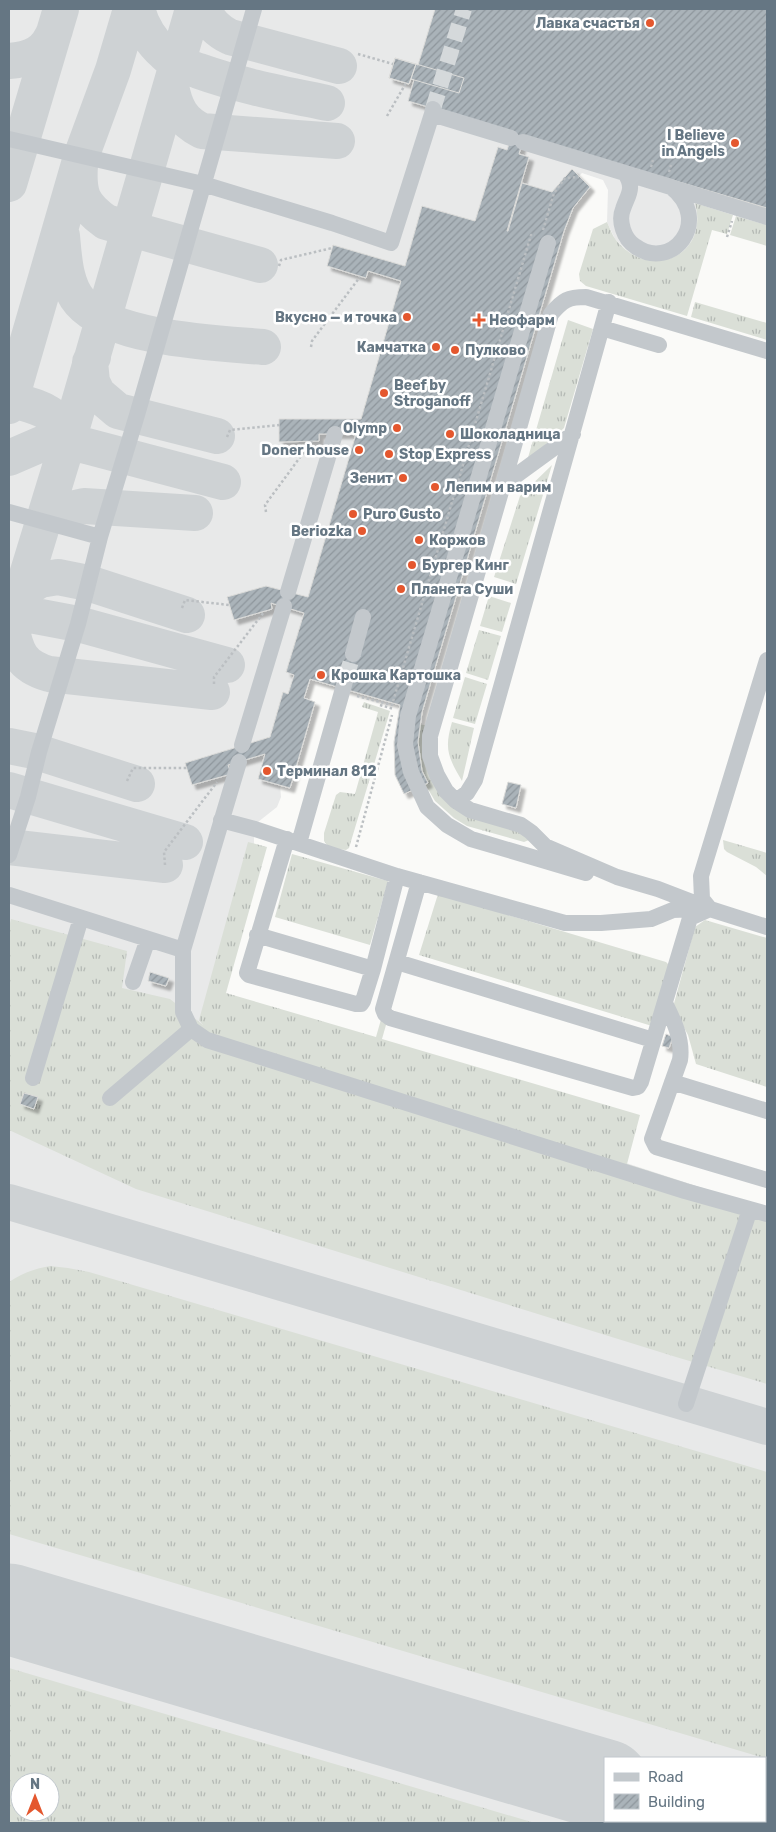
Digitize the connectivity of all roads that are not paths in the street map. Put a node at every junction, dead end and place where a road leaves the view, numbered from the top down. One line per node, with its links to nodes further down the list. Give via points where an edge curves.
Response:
1 (254, 9): 4 (street)
2 (9, 139): 4 (street)
3 (625, 173): 4 (street, via 432,111 391,243); 5 (street); 5 (street, via 630,181 630,190 622,209 621,223 629,241 646,252 672,250 689,229 686,203)
4 (203, 184): 16 (street)
5 (671, 187): 6 (street)
6 (767, 217)
7 (548, 243): 30 (street, via 408,716 405,745 411,772 427,807 447,825 471,838)
8 (609, 302): 9 (street); 11 (street); 14 (street, via 571,297 551,314)
9 (602, 328): 10 (street); 13 (street)
10 (659, 345)
11 (767, 351)
12 (335, 434): 21 (street)
13 (573, 434): 14 (street); 23 (street, via 475,780 467,793)
14 (504, 485): 23 (street, via 430,736 430,756 437,775)
15 (9, 512): 16 (street)
16 (100, 537): 26 (street, via 78,624)
17 (363, 617): 18 (street)
18 (353, 654)
19 (767, 660): 30 (street, via 702,876 702,899)
20 (346, 678): 25 (street)
21 (242, 745)
22 (239, 762): 24 (street)
23 (456, 801): 30 (street, via 470,810 521,825 544,846 617,877)
24 (221, 820): 25 (street); 35 (street)
25 (293, 841): 27 (street); 33 (street)
26 (9, 855)
27 (397, 876): 28 (street); 37 (street)
28 (419, 882): 30 (street, via 565,923 652,919 674,910); 36 (street)
29 (9, 895): 31 (street)
30 (710, 909): 32 (street); 39 (street, via 690,918)
31 (81, 918): 34 (street); 42 (street)
32 (767, 927)
33 (257, 935): 37 (street); 37 (street, via 247,968 249,975 361,1004)
34 (148, 939): 35 (street); 38 (street)
35 (183, 950): 40 (street, via 183,1012)
36 (397, 962): 41 (street); 41 (street, via 383,1009 390,1018 633,1088 641,1082)
37 (373, 969)
38 (133, 982)
39 (665, 1003): 41 (street); 43 (street, via 681,1050)
40 (191, 1029): 44 (street); 47 (street, via 207,1040 676,1188)
41 (653, 1040)
42 (33, 1078)
43 (672, 1082): 45 (street); 46 (street, via 653,1144)
44 (110, 1098)
45 (767, 1111)
46 (767, 1180)
47 (750, 1208): 48 (street); 49 (street)
48 (767, 1214)
49 (686, 1404)

